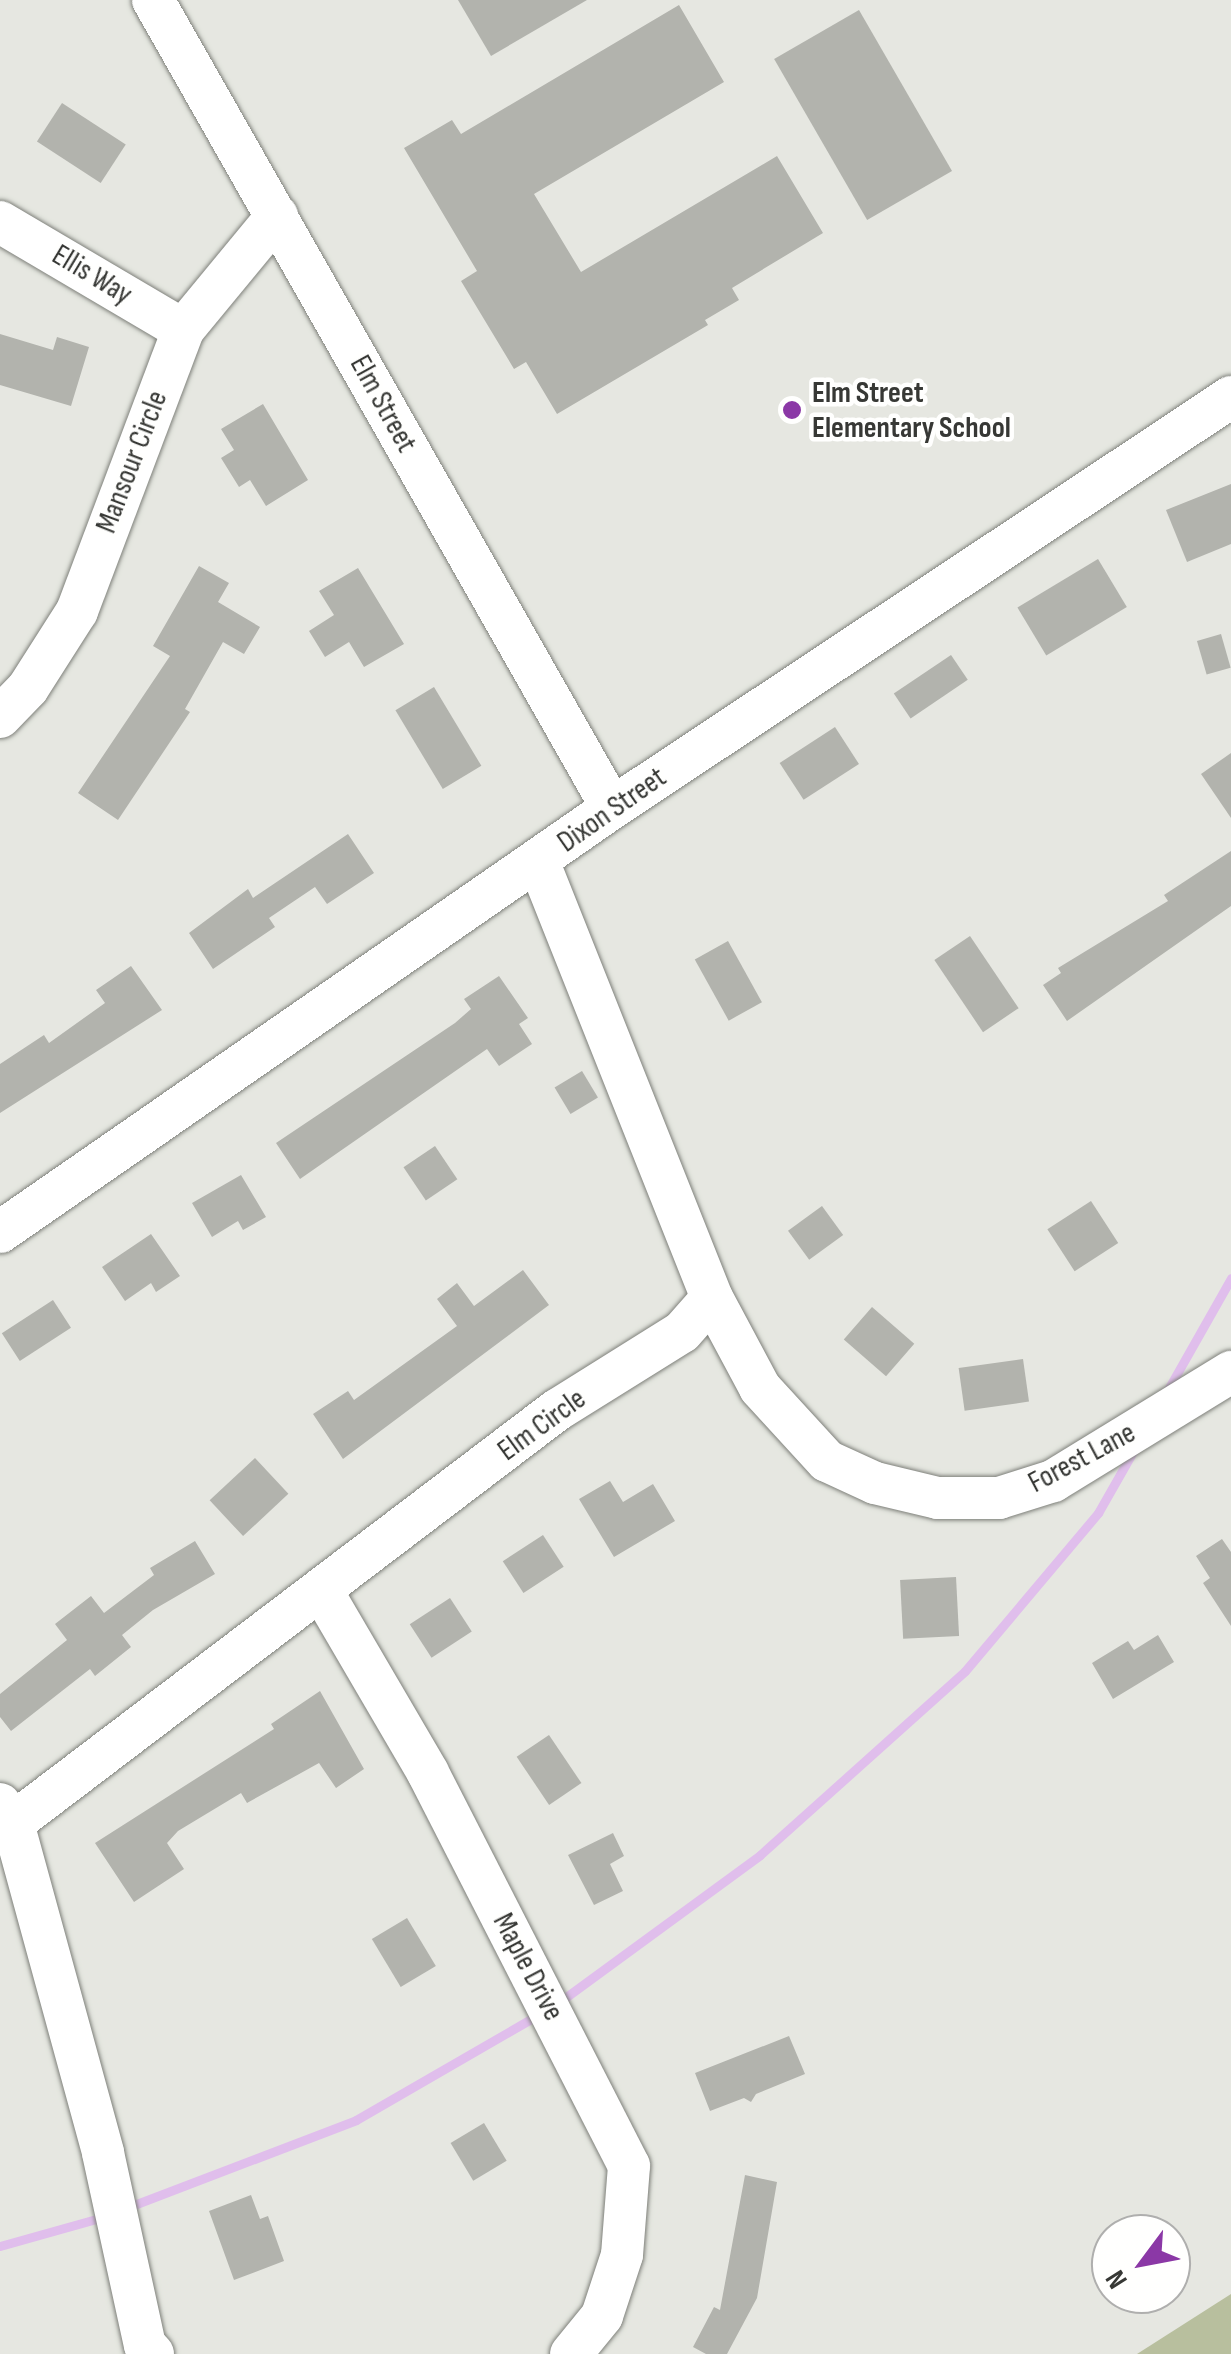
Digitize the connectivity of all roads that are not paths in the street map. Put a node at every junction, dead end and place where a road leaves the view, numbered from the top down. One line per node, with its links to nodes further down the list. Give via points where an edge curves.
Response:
1 (153, 0): 2 (street, Elm Street)
2 (277, 216): 4 (street, Mansour Circle); 7 (street, Elm Street)
3 (0, 222): 4 (street, Ellis Way)
4 (183, 330): 6 (street, Mansour Circle, via 77,611 28,688)
5 (1231, 397): 7 (street, Dixon Street)
6 (0, 717)
7 (612, 808): 8 (street, Dixon Street)
8 (538, 861): 9 (street, Dixon Street); 10 (street)
9 (0, 1232)
10 (712, 1298): 11 (street, Forest Lane, via 760,1388 827,1461 875,1484 938,1498 999,1498 1053,1481); 12 (street, Elm Circle, via 682,1332 557,1410)
11 (1231, 1372)
12 (323, 1593): 13 (street, Elm Circle); 15 (street, Maple Drive, via 428,1773 629,2166 622,2255 602,2316)
13 (7, 1814): 14 (street, via 103,2153 145,2346)
14 (153, 2354)
15 (571, 2354)

